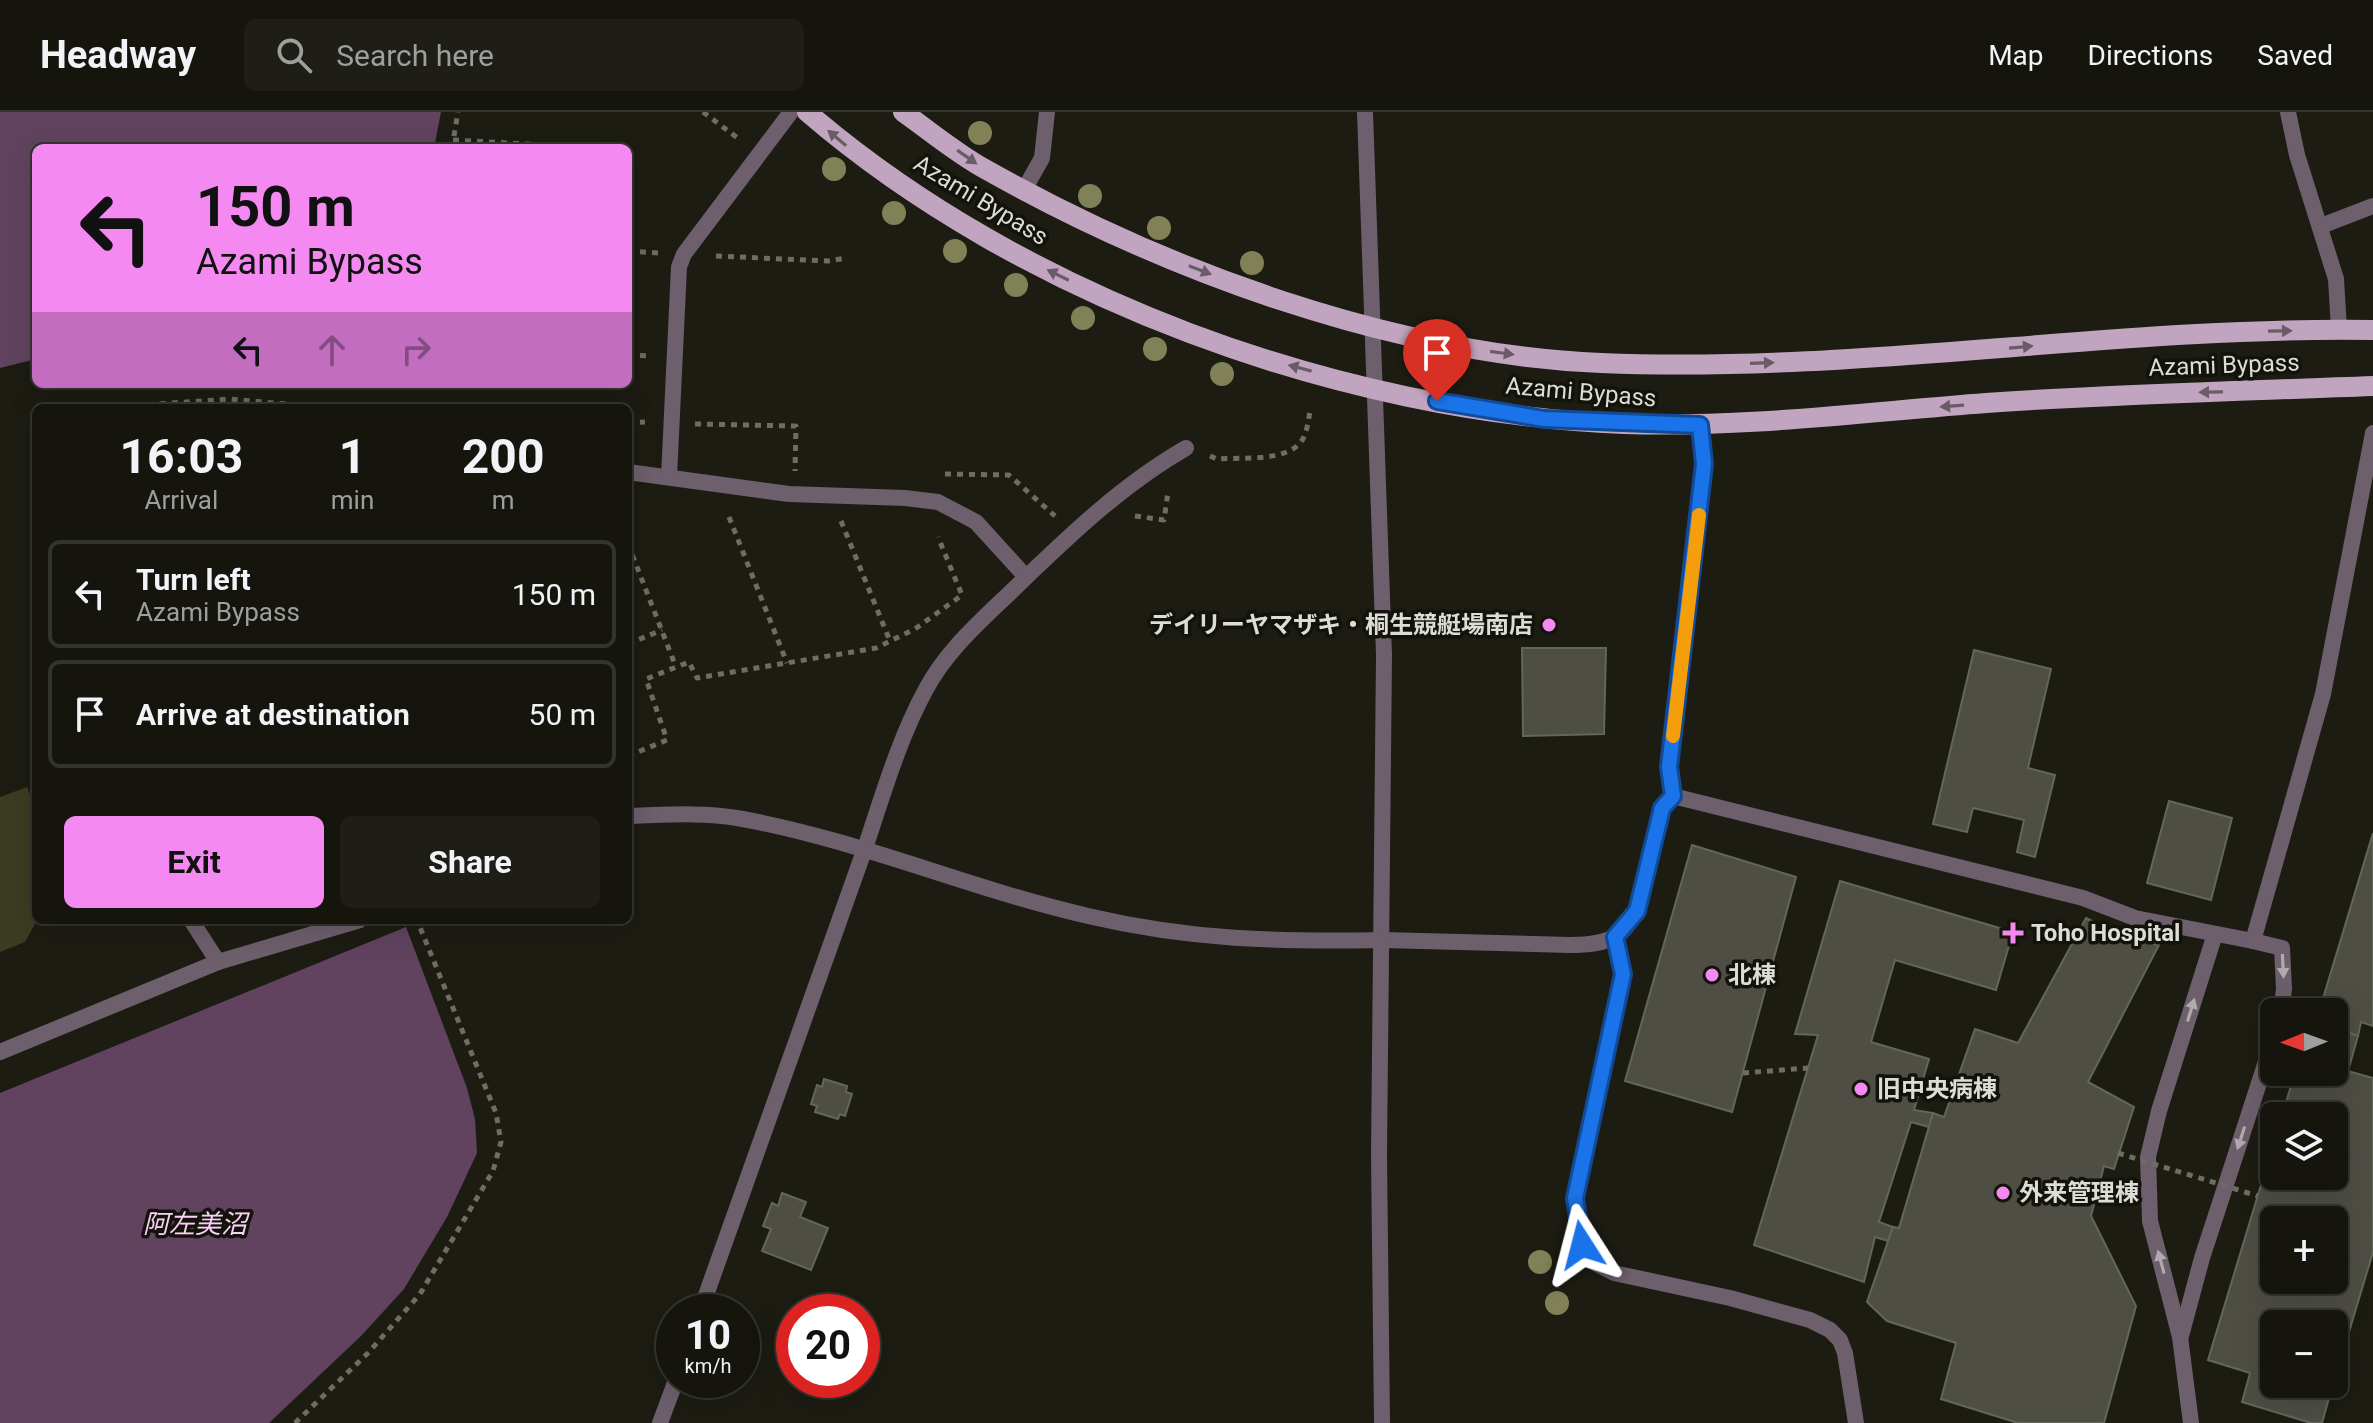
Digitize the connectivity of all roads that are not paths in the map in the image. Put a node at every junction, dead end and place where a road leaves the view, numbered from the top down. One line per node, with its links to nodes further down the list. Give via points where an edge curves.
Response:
1 (791, 112): 19 (street, via 679,267)
2 (807, 112): 14 (main road, Azami Bypass, one-way to 2, via 1177,329 1070,281 887,175)
3 (903, 112): 7 (main road, Azami Bypass, one-way to 7)
4 (1047, 112): 7 (street, via 1039,166)
5 (1365, 112): 10 (street)
6 (2288, 112): 9 (street)
7 (1024, 190): 10 (main road, Azami Bypass, one-way to 10, via 1126,241 1266,296)
8 (2373, 206): 9 (street)
9 (2321, 226): 11 (street, via 2336,279)
10 (1371, 325): 11 (main road, Azami Bypass, one-way to 11, via 1530,357 1694,365 1890,357 2193,333); 14 (street)
11 (2339, 329): 12 (main road, Azami Bypass)
12 (2373, 330)
13 (2373, 386): 15 (main road, Azami Bypass, one-way to 15, via 2136,394)
14 (1375, 387): 15 (main road, Azami Bypass, via 1544,419); 28 (street, via 1384,655)
15 (1700, 425): 21 (street, via 1704,464 1669,767)
16 (2373, 433): 29 (street, via 2323,694)
17 (1186, 448): 20 (street, via 1149,469)
18 (632, 472): 19 (street)
19 (669, 477): 20 (street, via 789,494 938,502 976,522)
20 (1026, 577): 23 (street, via 942,663 910,722)
21 (1673, 796): 26 (street, via 2083,898 2135,918); 27 (street, via 1662,808 1637,911)
22 (632, 816): 23 (street, via 736,818)
23 (864, 851): 28 (street, via 1087,916 1175,932 1274,942); 34 (street)
24 (194, 924): 30 (street)
25 (346, 924): 30 (street)
26 (2215, 934): 29 (street); 35 (street, one-way to 26, via 2150,1221 2148,1157)
27 (1615, 937): 28 (street, via 1570,945); 39 (street, via 1623,974 1575,1198 1582,1245 1593,1262 1614,1273 1730,1298 1830,1330 1845,1353)
28 (1383, 940): 38 (street)
29 (2253, 941): 31 (street, one-way to 31, via 2282,948)
30 (218, 962): 32 (street)
31 (2283, 998)
32 (0, 1052)
33 (2260, 1080): 35 (street, one-way to 35)
34 (706, 1294)
35 (2180, 1337): 40 (street)
36 (669, 1398): 37 (street)
37 (660, 1423)
38 (1382, 1423)
39 (1856, 1423)
40 (2191, 1423)

